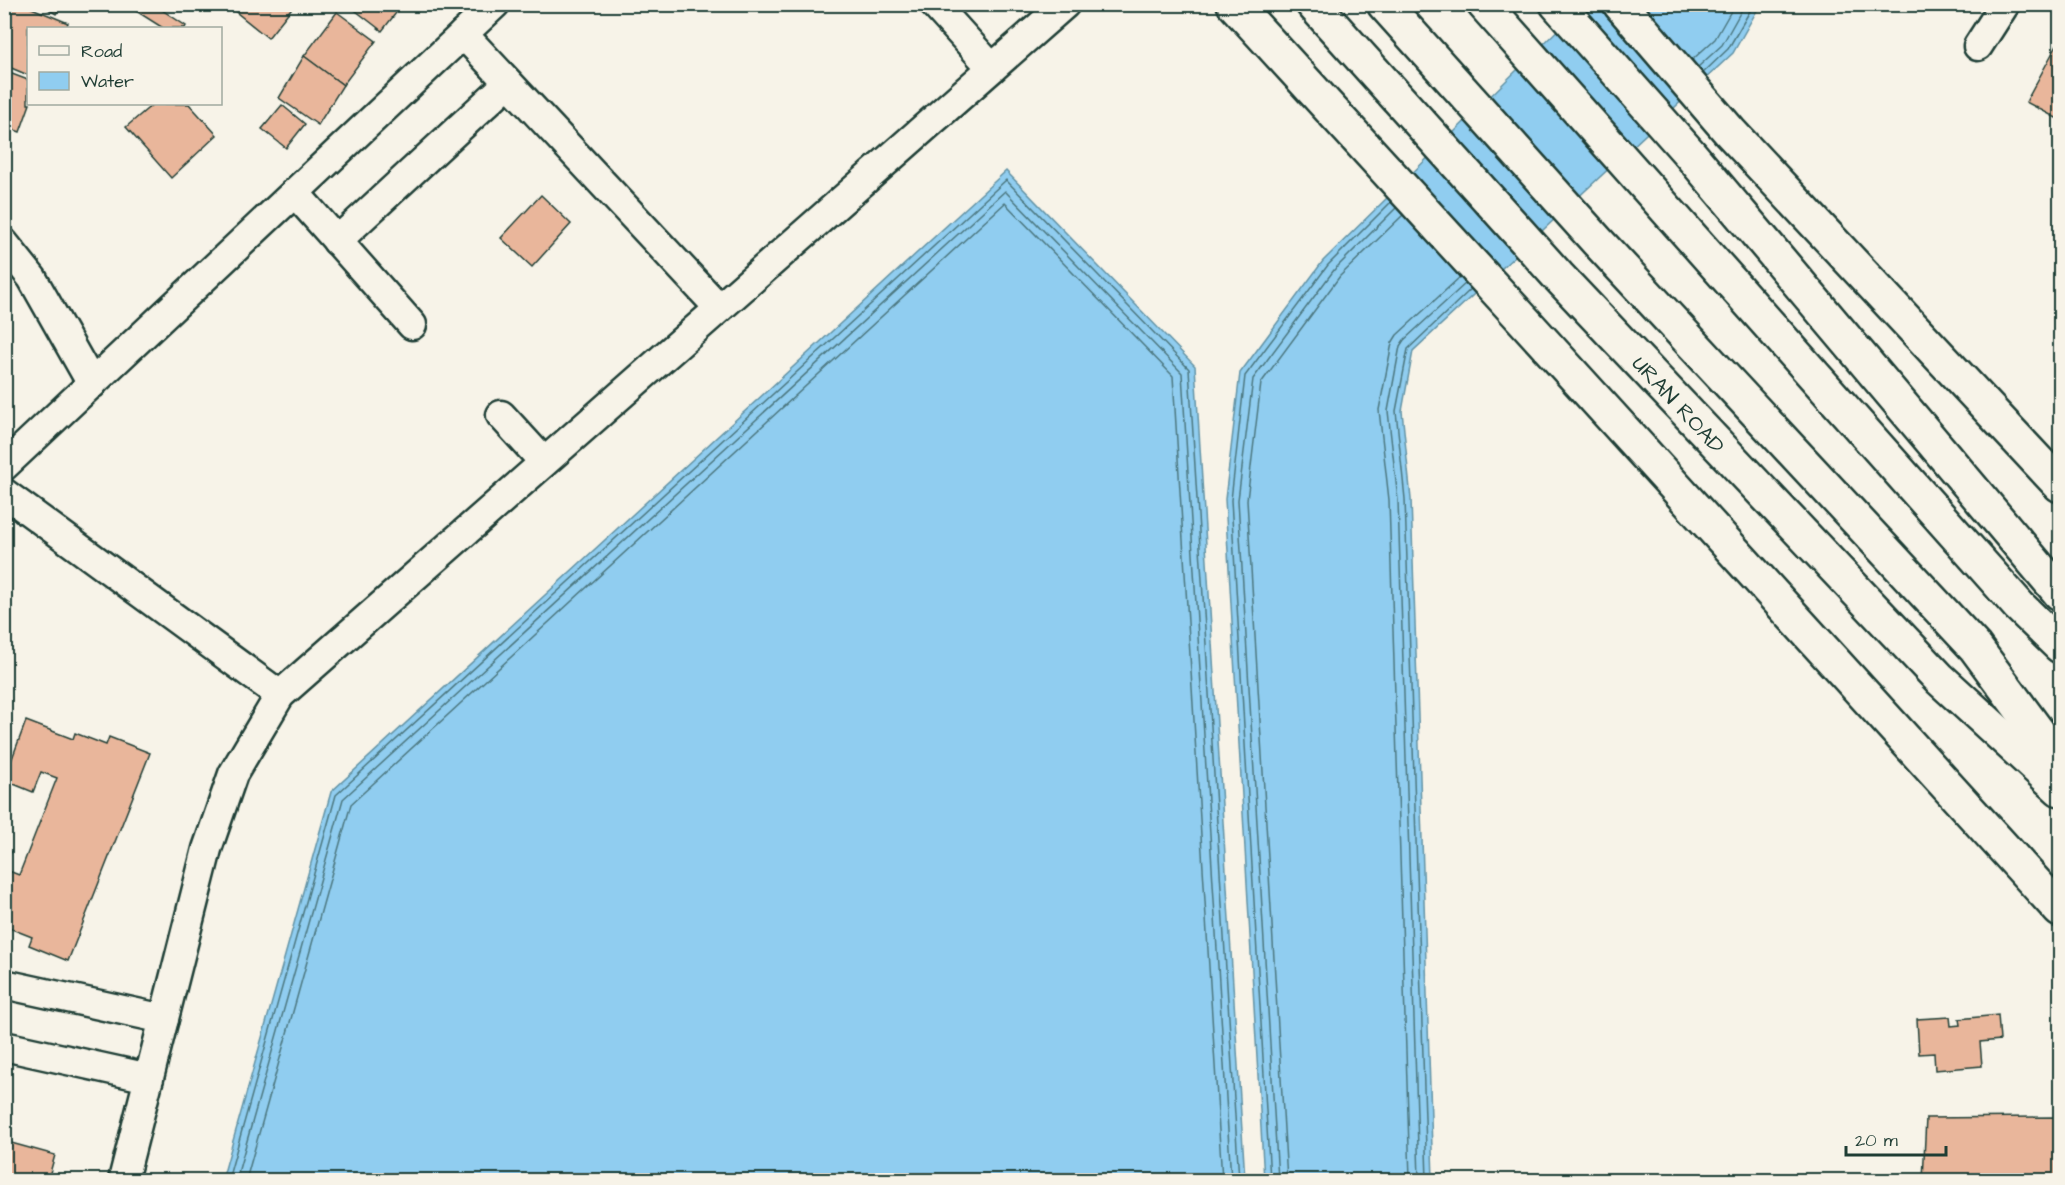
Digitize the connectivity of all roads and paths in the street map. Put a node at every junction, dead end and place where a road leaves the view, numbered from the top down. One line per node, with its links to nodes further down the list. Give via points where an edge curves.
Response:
1 (495, 4): 11 (street)
2 (934, 4): 13 (street)
3 (1065, 4): 13 (street)
4 (1234, 4): 31 (main road)
5 (1313, 4): 30 (main road, URAN ROAD, via 1558,276 1940,679)
6 (1384, 4): 29 (main road, via 1597,241 1975,647)
7 (1557, 4): 26 (main road, via 1690,154)
8 (1620, 4): 24 (main road, via 1730,132)
9 (2005, 4): 12 (street)
10 (1493, 15): 27 (main road, via 2019,606)
11 (463, 34): 14 (street); 15 (street)
12 (1978, 46)
13 (992, 68): 18 (street)
14 (508, 83): 16 (street); 18 (street)
15 (295, 193): 16 (street); 20 (street)
16 (337, 241): 19 (street)
17 (4, 243): 20 (street, via 32,278)
18 (718, 308): 22 (street)
19 (412, 325)
20 (92, 384): 23 (street)
21 (501, 415): 22 (street)
22 (544, 462): 28 (street)
23 (4, 466)
24 (2061, 485)
25 (4, 493): 28 (street)
26 (2061, 593)
27 (2061, 646)
28 (280, 694): 33 (street, via 233,774 207,849)
29 (2061, 762)
30 (2061, 789)
31 (2061, 910)
32 (4, 984): 33 (street)
33 (164, 1019): 35 (street)
34 (4, 1046): 35 (street)
35 (149, 1078): 36 (street)
36 (123, 1180)

